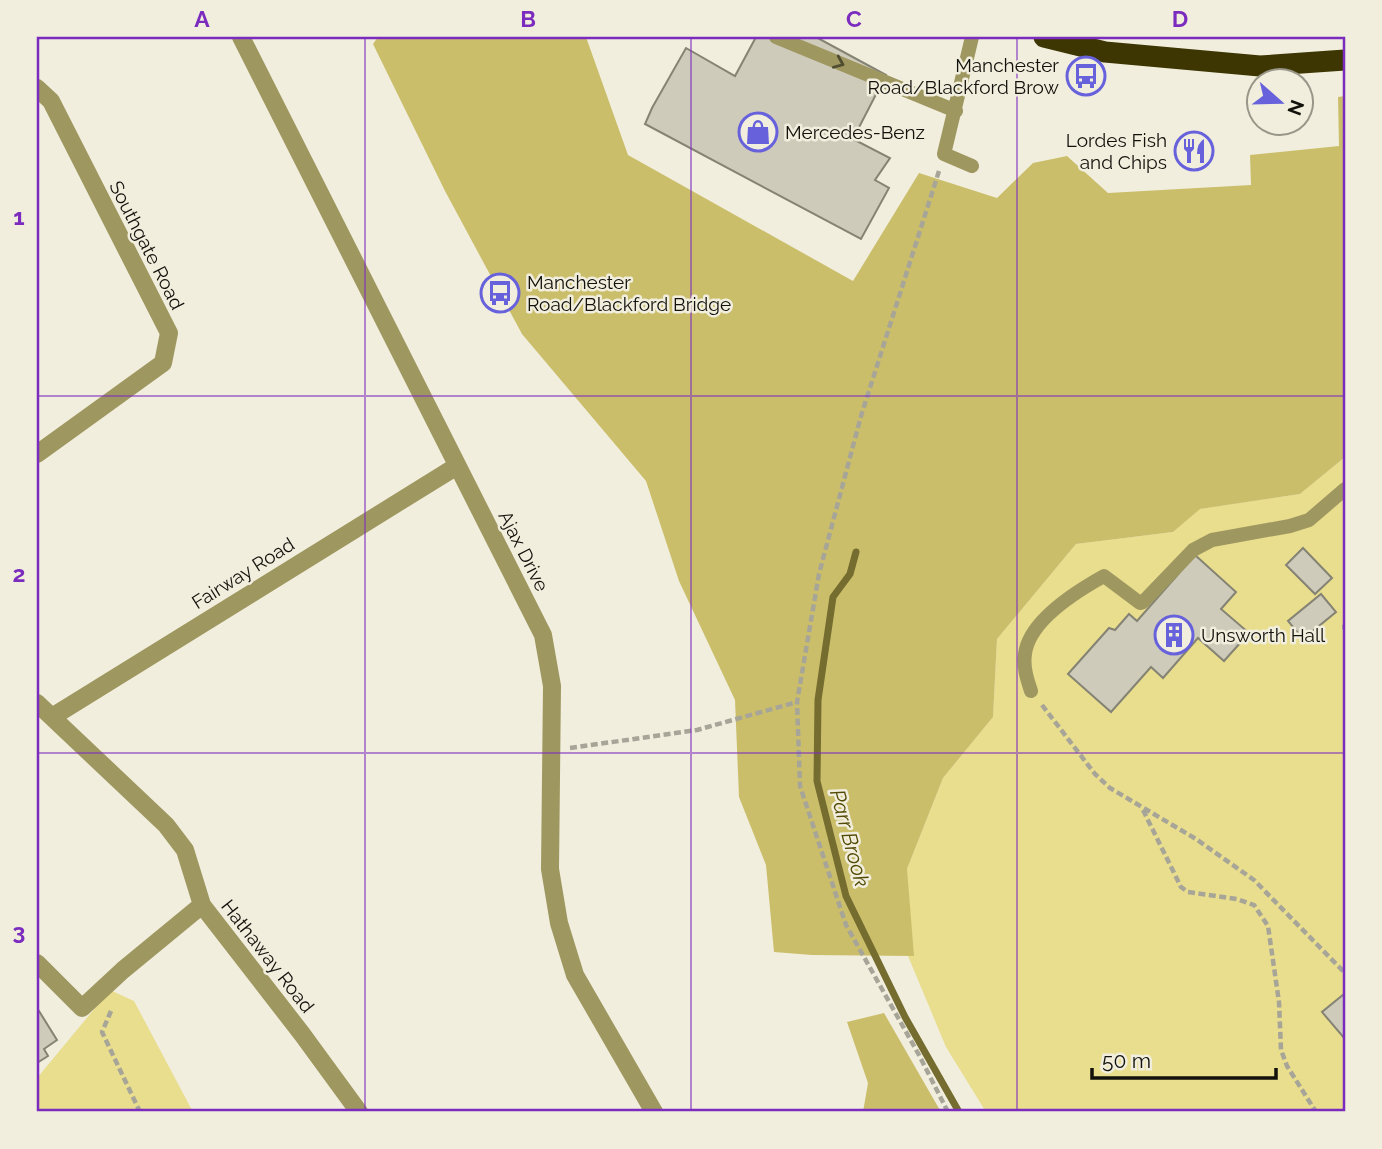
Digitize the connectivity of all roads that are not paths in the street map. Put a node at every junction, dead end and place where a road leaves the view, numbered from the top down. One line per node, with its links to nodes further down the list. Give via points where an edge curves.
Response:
1 (241, 37): 10 (street, Ajax Drive)
2 (776, 37): 7 (lane, one-way to 7)
3 (972, 37): 7 (lane)
4 (1044, 37): 5 (highway, via 1105,52 1260,66)
5 (1345, 60)
6 (37, 88): 9 (street, Southgate Road, via 51,101 169,333 163,363)
7 (956, 111): 8 (lane, via 944,154)
8 (972, 166)
9 (37, 454)
10 (457, 466): 14 (street, Fairway Road); 18 (street, Ajax Drive, via 543,635 552,686 550,869 559,923 575,975)
11 (1345, 489): 12 (lane, via 1309,520 1212,540 1193,550 1143,602 1104,576 1067,597 1027,643 1024,672)
12 (1031, 691)
13 (37, 703): 14 (street, Hathaway Road)
14 (52, 717): 15 (street, Hathaway Road, via 166,825 186,850)
15 (202, 905): 16 (street, via 82,1008); 17 (street, Hathaway Road)
16 (37, 963)
17 (359, 1112)
18 (654, 1112)

